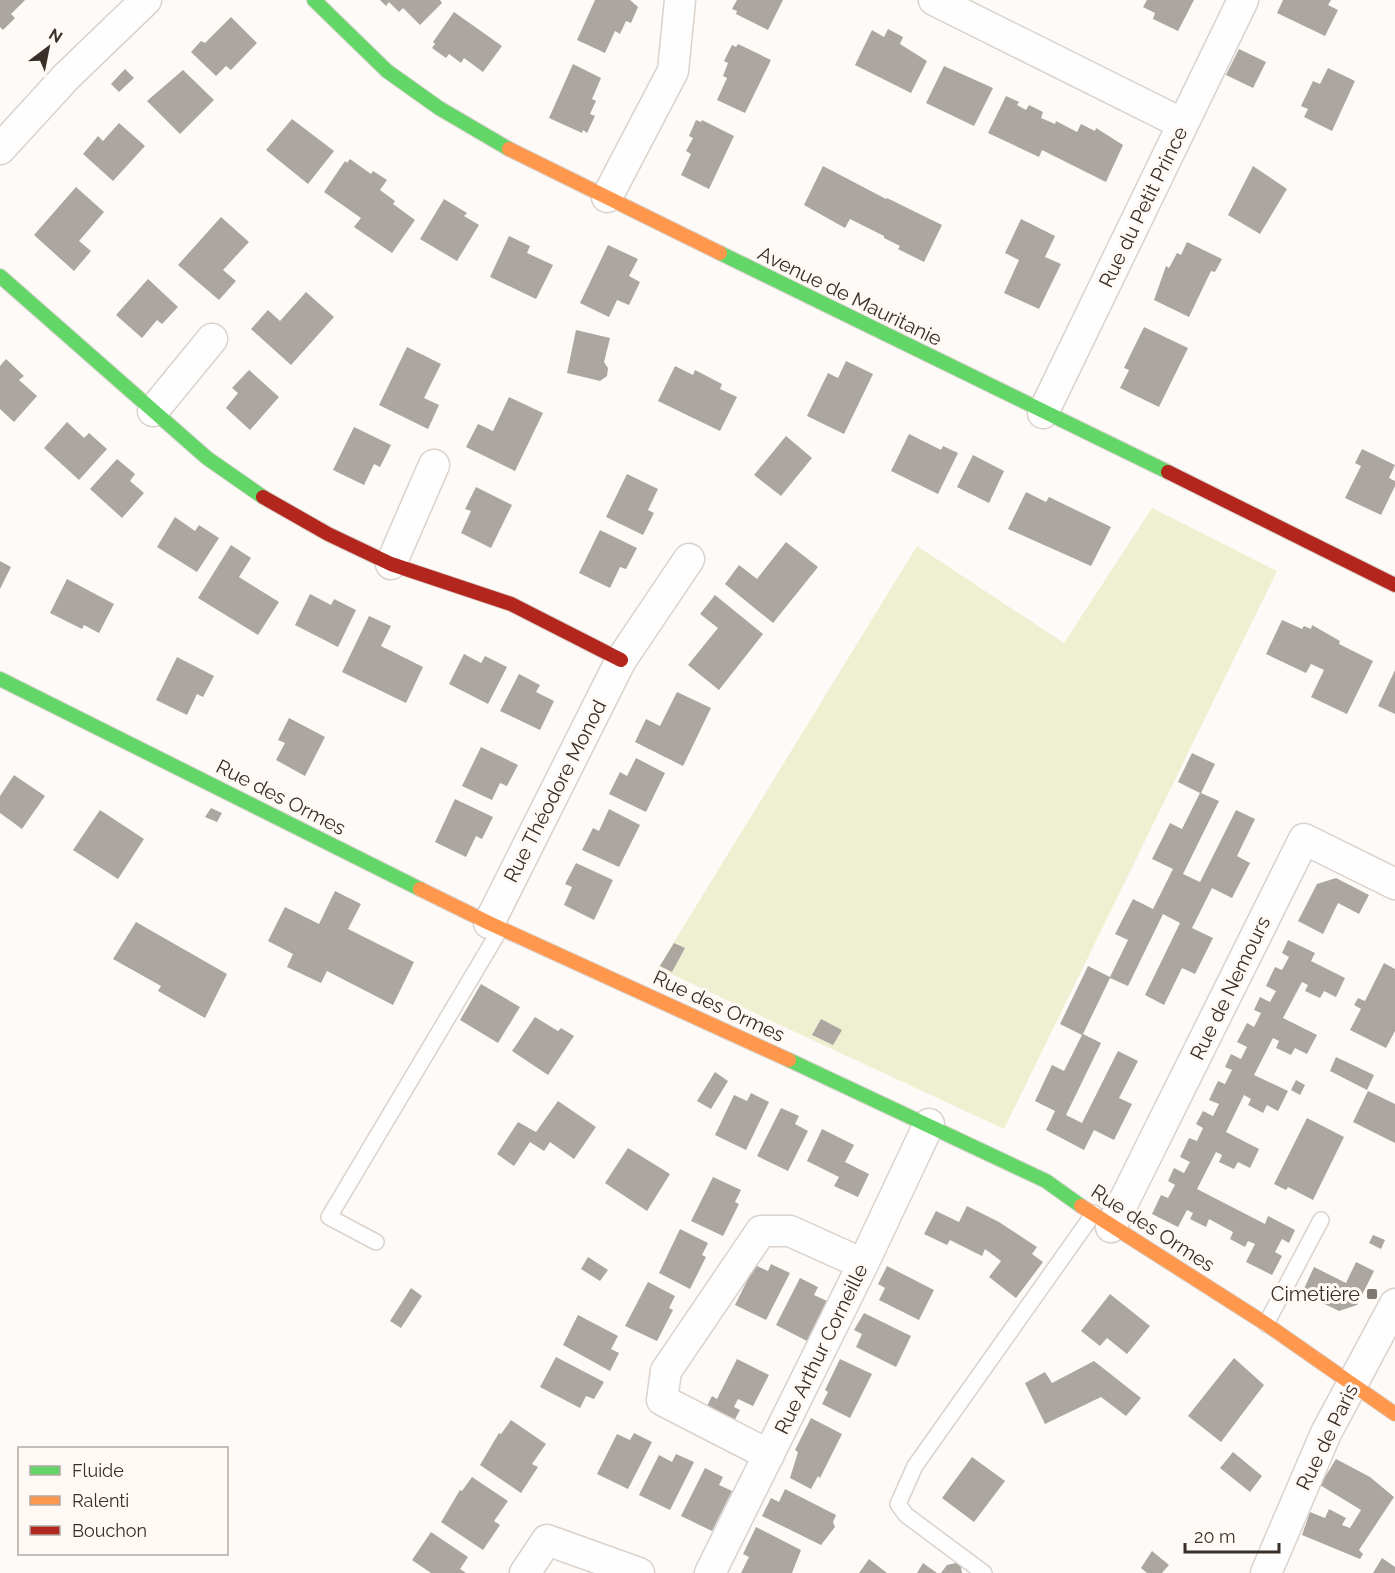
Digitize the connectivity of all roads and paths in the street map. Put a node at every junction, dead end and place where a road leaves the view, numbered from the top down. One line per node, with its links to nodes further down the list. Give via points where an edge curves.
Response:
1 (146, 0): 7 (street, via 66,76)
2 (314, 0): 8 (street, Avenue de Mauritanie, via 386,70 458,120 535,164)
3 (680, 0): 8 (street, via 673,71)
4 (934, 0): 6 (street)
5 (1243, 0): 6 (street, Rue du Petit Prince)
6 (1183, 124): 12 (street, Rue du Petit Prince)
7 (0, 149)
8 (607, 197): 12 (street, Avenue de Mauritanie)
9 (0, 276): 11 (street)
10 (212, 339): 11 (street)
11 (153, 411): 15 (street, via 207,458 269,501)
12 (1043, 413): 16 (street, Avenue de Mauritanie)
13 (434, 465): 15 (street)
14 (689, 560): 17 (street, Rue Théodore Monod)
15 (391, 564): 17 (street, via 511,604)
16 (1395, 585)
17 (621, 660): 20 (street, Rue Théodore Monod)
18 (0, 679): 20 (street, Rue des Ormes)
19 (1395, 884): 22 (street, Rue de Nemours, via 1304,839)
20 (495, 925): 21 (street, Rue des Ormes); 24 (lane, via 329,1217)
21 (929, 1124): 22 (street, Rue des Ormes, via 1046,1181); 25 (street, Rue Arthur Corneille)
22 (1103, 1220): 27 (street, Rue des Ormes); 34 (lane, via 915,1466 898,1504 906,1515)
23 (1321, 1220): 27 (lane)
24 (376, 1242)
25 (863, 1264): 30 (street, Rue Arthur Corneille); 30 (street, via 790,1231 762,1231 666,1371 662,1400)
26 (1395, 1304): 28 (street, Rue de Paris)
27 (1266, 1324): 28 (street, Rue des Ormes)
28 (1352, 1384): 29 (street, Rue des Ormes); 35 (street, Rue de Paris, via 1326,1433)
29 (1395, 1414)
30 (769, 1455): 33 (street, Rue Arthur Corneille)
31 (525, 1573): 32 (street, via 547,1540)
32 (639, 1573)
33 (710, 1573)
34 (984, 1573)
35 (1266, 1573)

